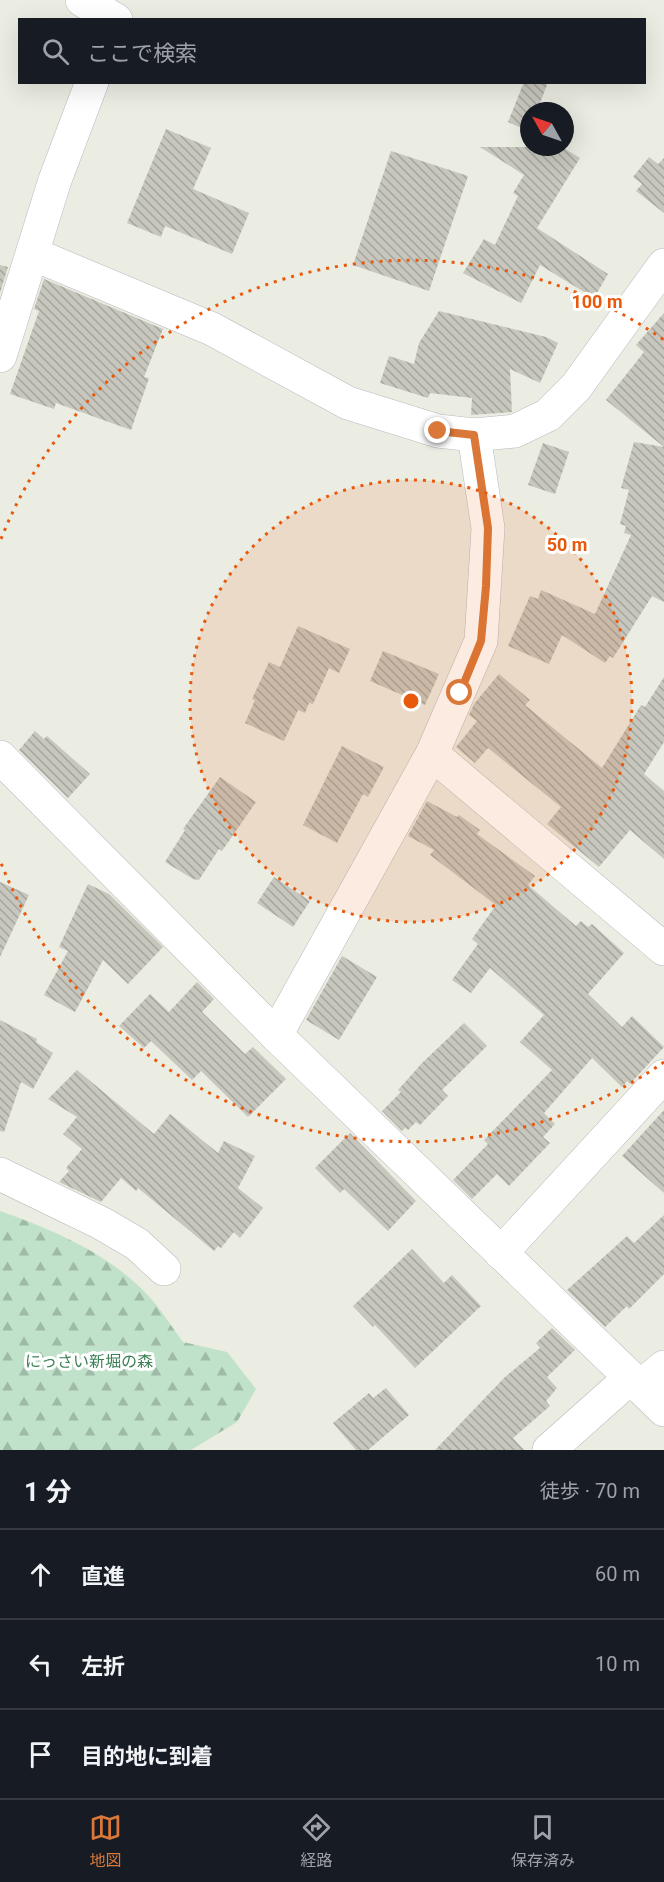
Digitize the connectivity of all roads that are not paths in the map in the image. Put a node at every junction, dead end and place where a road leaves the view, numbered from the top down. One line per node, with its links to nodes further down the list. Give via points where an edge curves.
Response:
1 (82, 0): 3 (street)
2 (133, 0): 4 (street)
3 (113, 18)
4 (122, 18)
5 (91, 84): 6 (street, via 55,180)
6 (33, 254): 8 (street); 9 (street, via 212,329 348,403 438,431)
7 (661, 275): 9 (street, via 576,387 548,415 515,431)
8 (0, 356)
9 (474, 435): 10 (street, via 488,528 481,641)
10 (432, 754): 12 (street); 13 (street)
11 (0, 757): 13 (street)
12 (664, 949)
13 (276, 1035): 16 (street)
14 (664, 1076): 16 (street)
15 (0, 1174): 17 (street, via 101,1223 137,1244)
16 (501, 1253): 18 (street)
17 (164, 1269)
18 (645, 1378): 19 (street); 20 (street)
19 (664, 1410)
20 (549, 1450)

